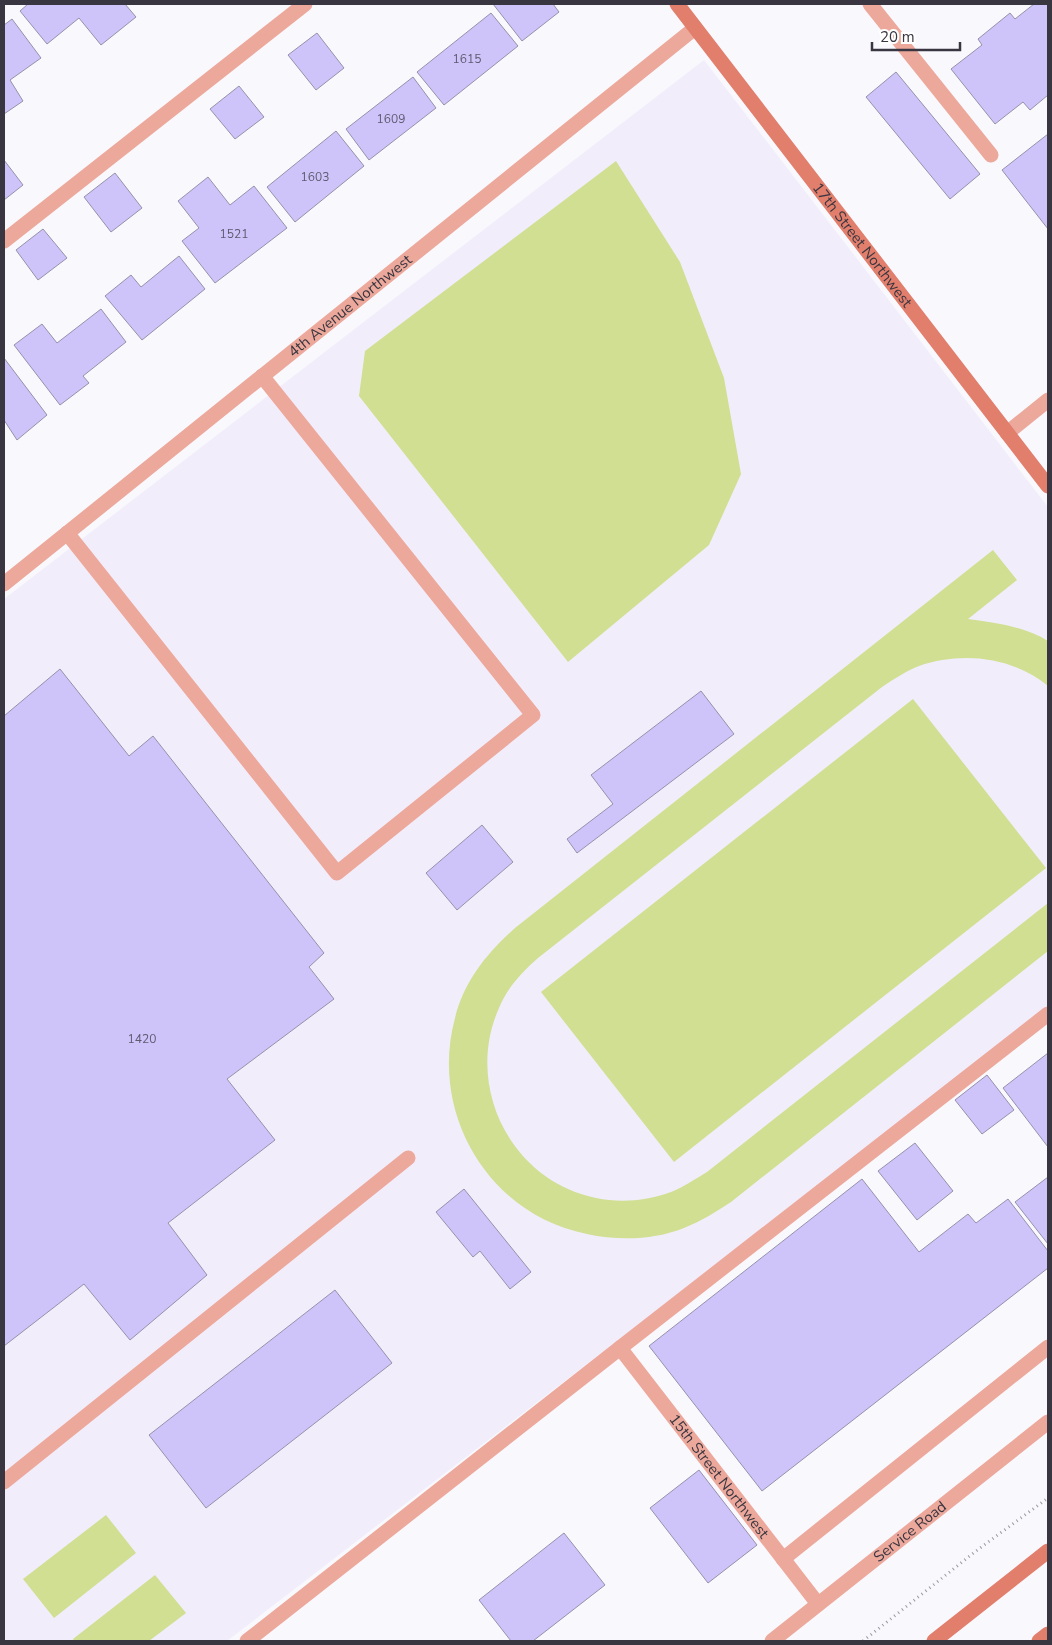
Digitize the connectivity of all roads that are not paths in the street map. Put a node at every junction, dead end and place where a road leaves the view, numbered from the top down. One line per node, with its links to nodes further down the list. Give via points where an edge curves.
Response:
1 (305, 4): 6 (street)
2 (677, 4): 4 (street, 17th Street Northwest)
3 (870, 4): 5 (street)
4 (695, 28): 7 (street, 4th Avenue Northwest); 9 (street, 17th Street Northwest)
5 (991, 155)
6 (4, 241)
7 (262, 376): 11 (street, 4th Avenue Northwest); 11 (street, via 533,715 338,873)
8 (1048, 400): 9 (street)
9 (1007, 433): 10 (street, 17th Street Northwest)
10 (1048, 486)
11 (67, 533): 12 (street, 4th Avenue Northwest)
12 (4, 584)
13 (1048, 1014): 16 (street)
14 (408, 1158): 18 (street)
15 (1048, 1347): 20 (street)
16 (620, 1348): 20 (street, 15th Street Northwest); 23 (street)
17 (1048, 1422): 21 (street, Service Road)
18 (4, 1482)
19 (1048, 1551): 25 (street)
20 (783, 1558): 21 (street, 15th Street Northwest)
21 (818, 1604): 24 (street, Service Road)
22 (1048, 1634): 26 (street)
23 (247, 1641)
24 (772, 1641)
25 (934, 1641)
26 (1039, 1641)

